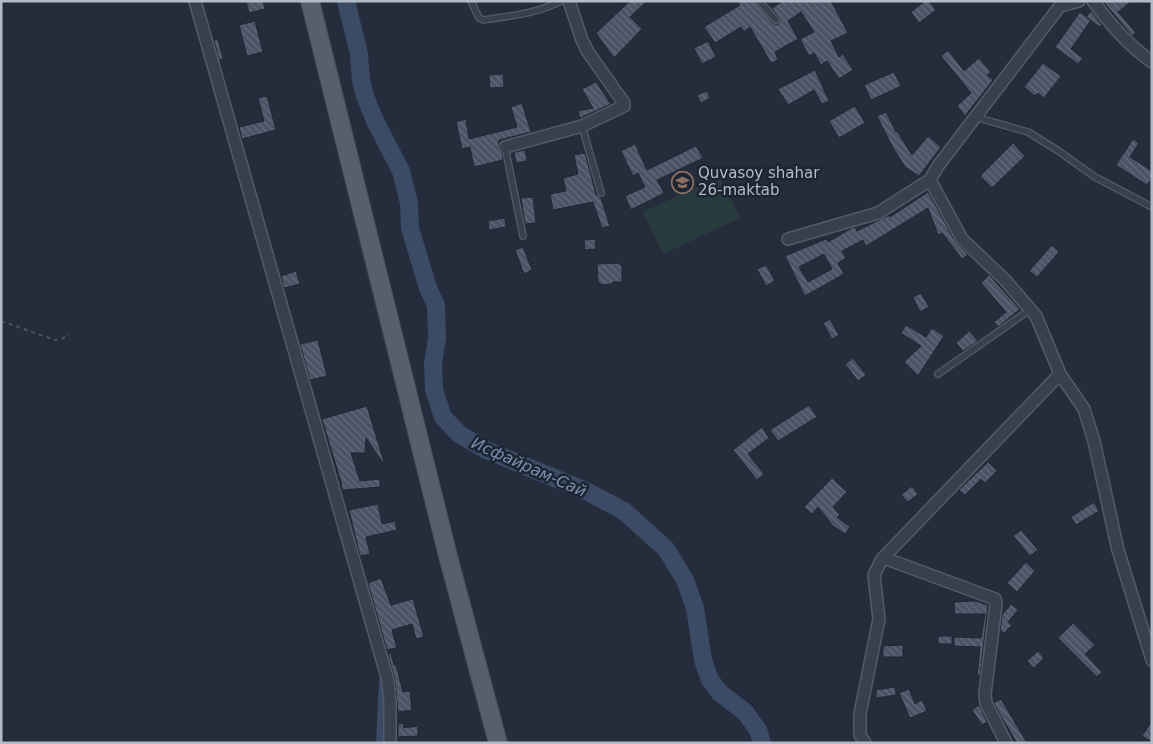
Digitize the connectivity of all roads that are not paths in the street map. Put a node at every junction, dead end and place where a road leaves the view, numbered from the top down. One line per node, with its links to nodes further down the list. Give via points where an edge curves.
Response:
1 (195, 1): 25 (street, via 388,681)
2 (310, 1): 26 (main road, via 448,556)
3 (471, 1): 4 (lane, via 483,20 532,13)
4 (561, 1)
5 (569, 1): 13 (street, via 588,52 624,103 618,110)
6 (759, 1): 10 (lane)
7 (1079, 1): 9 (street)
8 (1093, 1): 11 (street, via 1113,28)
9 (1059, 4): 12 (street)
10 (776, 20)
11 (1152, 62)
12 (975, 117): 15 (street); 17 (lane, via 1028,132 1095,177)
13 (582, 126): 14 (street); 16 (lane)
14 (506, 147): 18 (lane)
15 (930, 180): 19 (street, via 878,213); 20 (street, via 962,239)
16 (602, 194)
17 (1152, 207)
18 (523, 236)
19 (788, 239)
20 (1031, 309): 21 (lane); 22 (street)
21 (938, 374)
22 (1060, 374): 23 (street); 24 (street, via 1084,409 1118,550)
23 (884, 558): 27 (street, via 874,575 879,619 860,714 860,735); 28 (street, via 995,599 985,694 986,703)
24 (1152, 660)
25 (390, 743)
26 (498, 743)
27 (865, 743)
28 (1006, 743)

